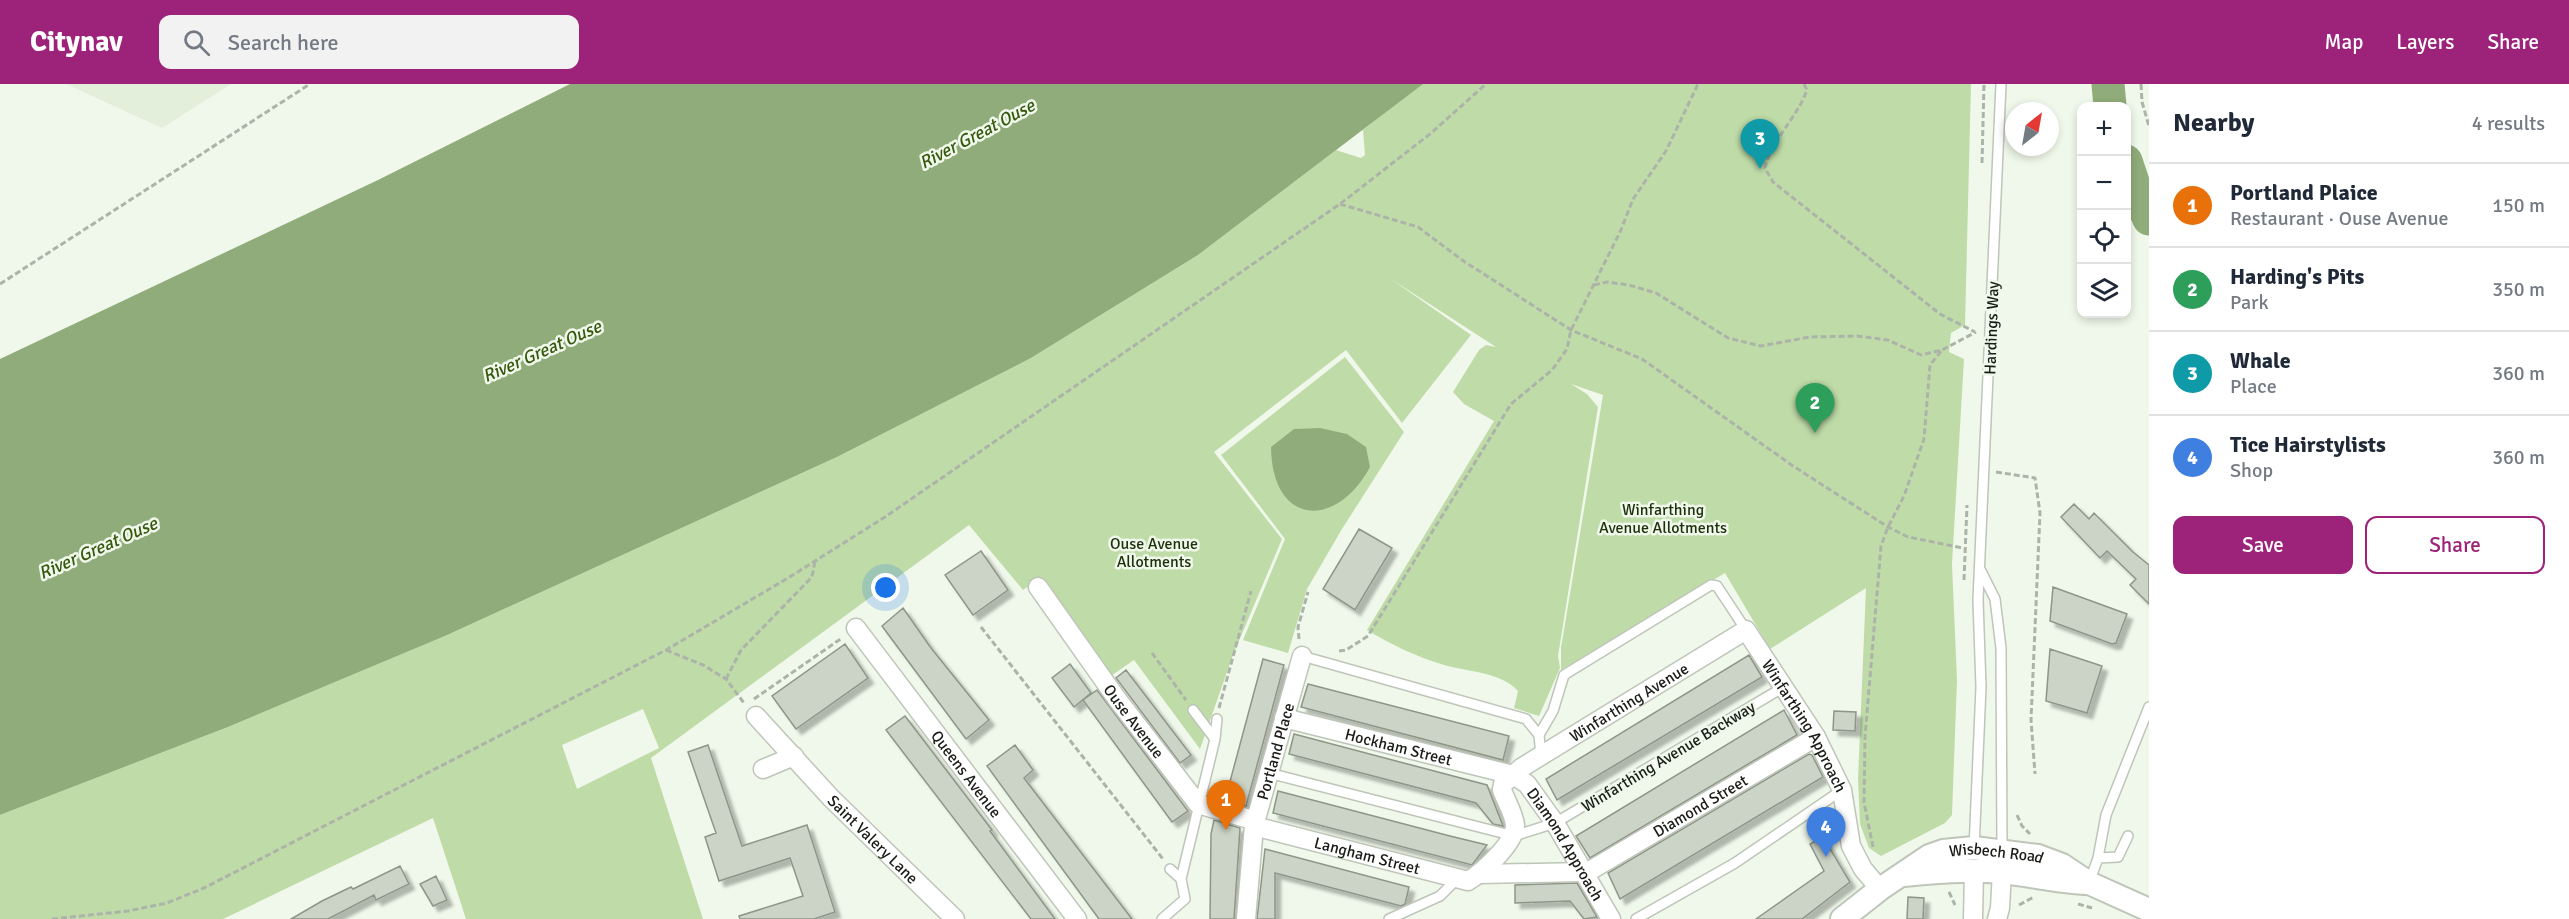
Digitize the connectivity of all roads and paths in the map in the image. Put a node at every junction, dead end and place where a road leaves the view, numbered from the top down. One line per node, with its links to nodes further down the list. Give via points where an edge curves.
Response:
1 (310, 84): 9 (path)
2 (1486, 84): 8 (path, via 1435,130)
3 (1698, 84): 10 (path, via 1666,150 1633,199)
4 (1804, 84): 12 (path, via 1807,90 1800,107 1768,155 1765,168 1773,182 1941,314 1976,332)
5 (2001, 84): 13 (lane, Hardings Way)
6 (2141, 84): 7 (path)
7 (2149, 126)
8 (1340, 204): 11 (path, via 1418,227); 16 (path, via 885,517)
9 (0, 284)
10 (1594, 285): 11 (path); 12 (path, via 1607,282 1656,293 1728,338 1761,346 1810,337 1857,336 1888,340 1921,355)
11 (1571, 330): 14 (path, via 1642,359); 25 (path, via 1567,349 1552,370 1511,404 1368,636)
12 (1942, 350): 14 (path, via 1930,365 1924,439 1904,496)
13 (1985, 472): 15 (lane, Hardings Way); 42 (path, via 2035,478 2040,513 2031,720)
14 (1888, 527): 15 (path, via 1908,537); 50 (path, via 1881,546 1865,737 1864,802)
15 (1980, 549): 17 (lane, Hardings Way)
16 (816, 560): 24 (path); 28 (path, via 812,577 741,650)
17 (1981, 571): 52 (lane, Hardings Way); 53 (lane, Hardings Way, via 1995,599 2001,648)
18 (1038, 587): 45 (street, Ouse Avenue)
19 (1251, 591): 34 (path)
20 (1308, 592): 27 (path, via 1298,627)
21 (981, 627): 54 (path)
22 (856, 628): 31 (path); 68 (street, Queens Avenue)
23 (1746, 630): 29 (street, Winfarthing Approach); 35 (lane, via 1717,586 1711,585 1564,675 1553,711); 39 (street, Winfarthing Avenue)
24 (666, 650): 28 (path); 67 (path, via 204,888 167,903 128,911)
25 (1335, 652)
26 (1152, 653): 32 (path)
27 (1302, 656): 33 (street, Portland Place); 35 (lane, via 1526,719)
28 (726, 679): 31 (path)
29 (1782, 688): 36 (street, Winfarthing Approach); 47 (lane, Winfarthing Avenue Backway)
30 (2149, 707): 51 (lane, via 2106,815)
31 (751, 710): 38 (street, Saint Valery Lane)
32 (1193, 710): 37 (lane)
33 (1284, 718): 41 (street, Portland Place); 43 (street, Hockham Street)
34 (1216, 719): 37 (lane)
35 (1539, 735): 39 (lane)
36 (1816, 737): 44 (street, Winfarthing Approach); 55 (street, Diamond Street)
37 (1215, 739): 45 (lane)
38 (794, 756): 40 (street); 66 (street, Saint Valery Lane)
39 (1541, 756): 43 (street, Winfarthing Avenue)
40 (763, 768)
41 (1269, 773): 46 (street, Portland Place); 48 (lane)
42 (2035, 774)
43 (1513, 776): 47 (street, Diamond Approach, via 1527,784); 48 (street, via 1502,790 1515,823)
44 (1842, 790): 60 (street, Winfarthing Approach, via 1851,846); 73 (lane, via 1735,863)
45 (1198, 804): 46 (street); 57 (lane)
46 (1255, 823): 58 (street, Langham Street); 70 (street, Portland Place)
47 (1555, 823): 48 (lane, Winfarthing Avenue Backway); 55 (street, Diamond Approach)
48 (1514, 836): 56 (street)
49 (2128, 836): 51 (lane, via 2118,857)
50 (1874, 853)
51 (2098, 858): 59 (lane)
52 (1974, 859): 53 (street, Wisbech Road); 60 (street, Wisbech Road, via 1902,875); 75 (street)
53 (2002, 861): 59 (street, Wisbech Road, via 2046,859); 76 (street, via 2001,908)
54 (1170, 869): 57 (lane)
55 (1584, 872): 56 (street, Langham Street); 72 (street, Diamond Approach)
56 (1480, 874): 58 (street, Langham Street, via 1468,881)
57 (1180, 879): 69 (lane, via 1185,899)
58 (1457, 879): 71 (lane, via 1440,896)
59 (2089, 883): 65 (street, Wisbech Road)
60 (1880, 889): 74 (street, Wisbech Road)
61 (2039, 896): 63 (path)
62 (2071, 902): 64 (path)
63 (2016, 910)
64 (2100, 910)
65 (2149, 910)
66 (950, 918)
67 (52, 919)
68 (1077, 919)
69 (1161, 919)
70 (1246, 919)
71 (1389, 919)
72 (1611, 919)
73 (1636, 919)
74 (1842, 919)
75 (1973, 919)
76 (1997, 919)

